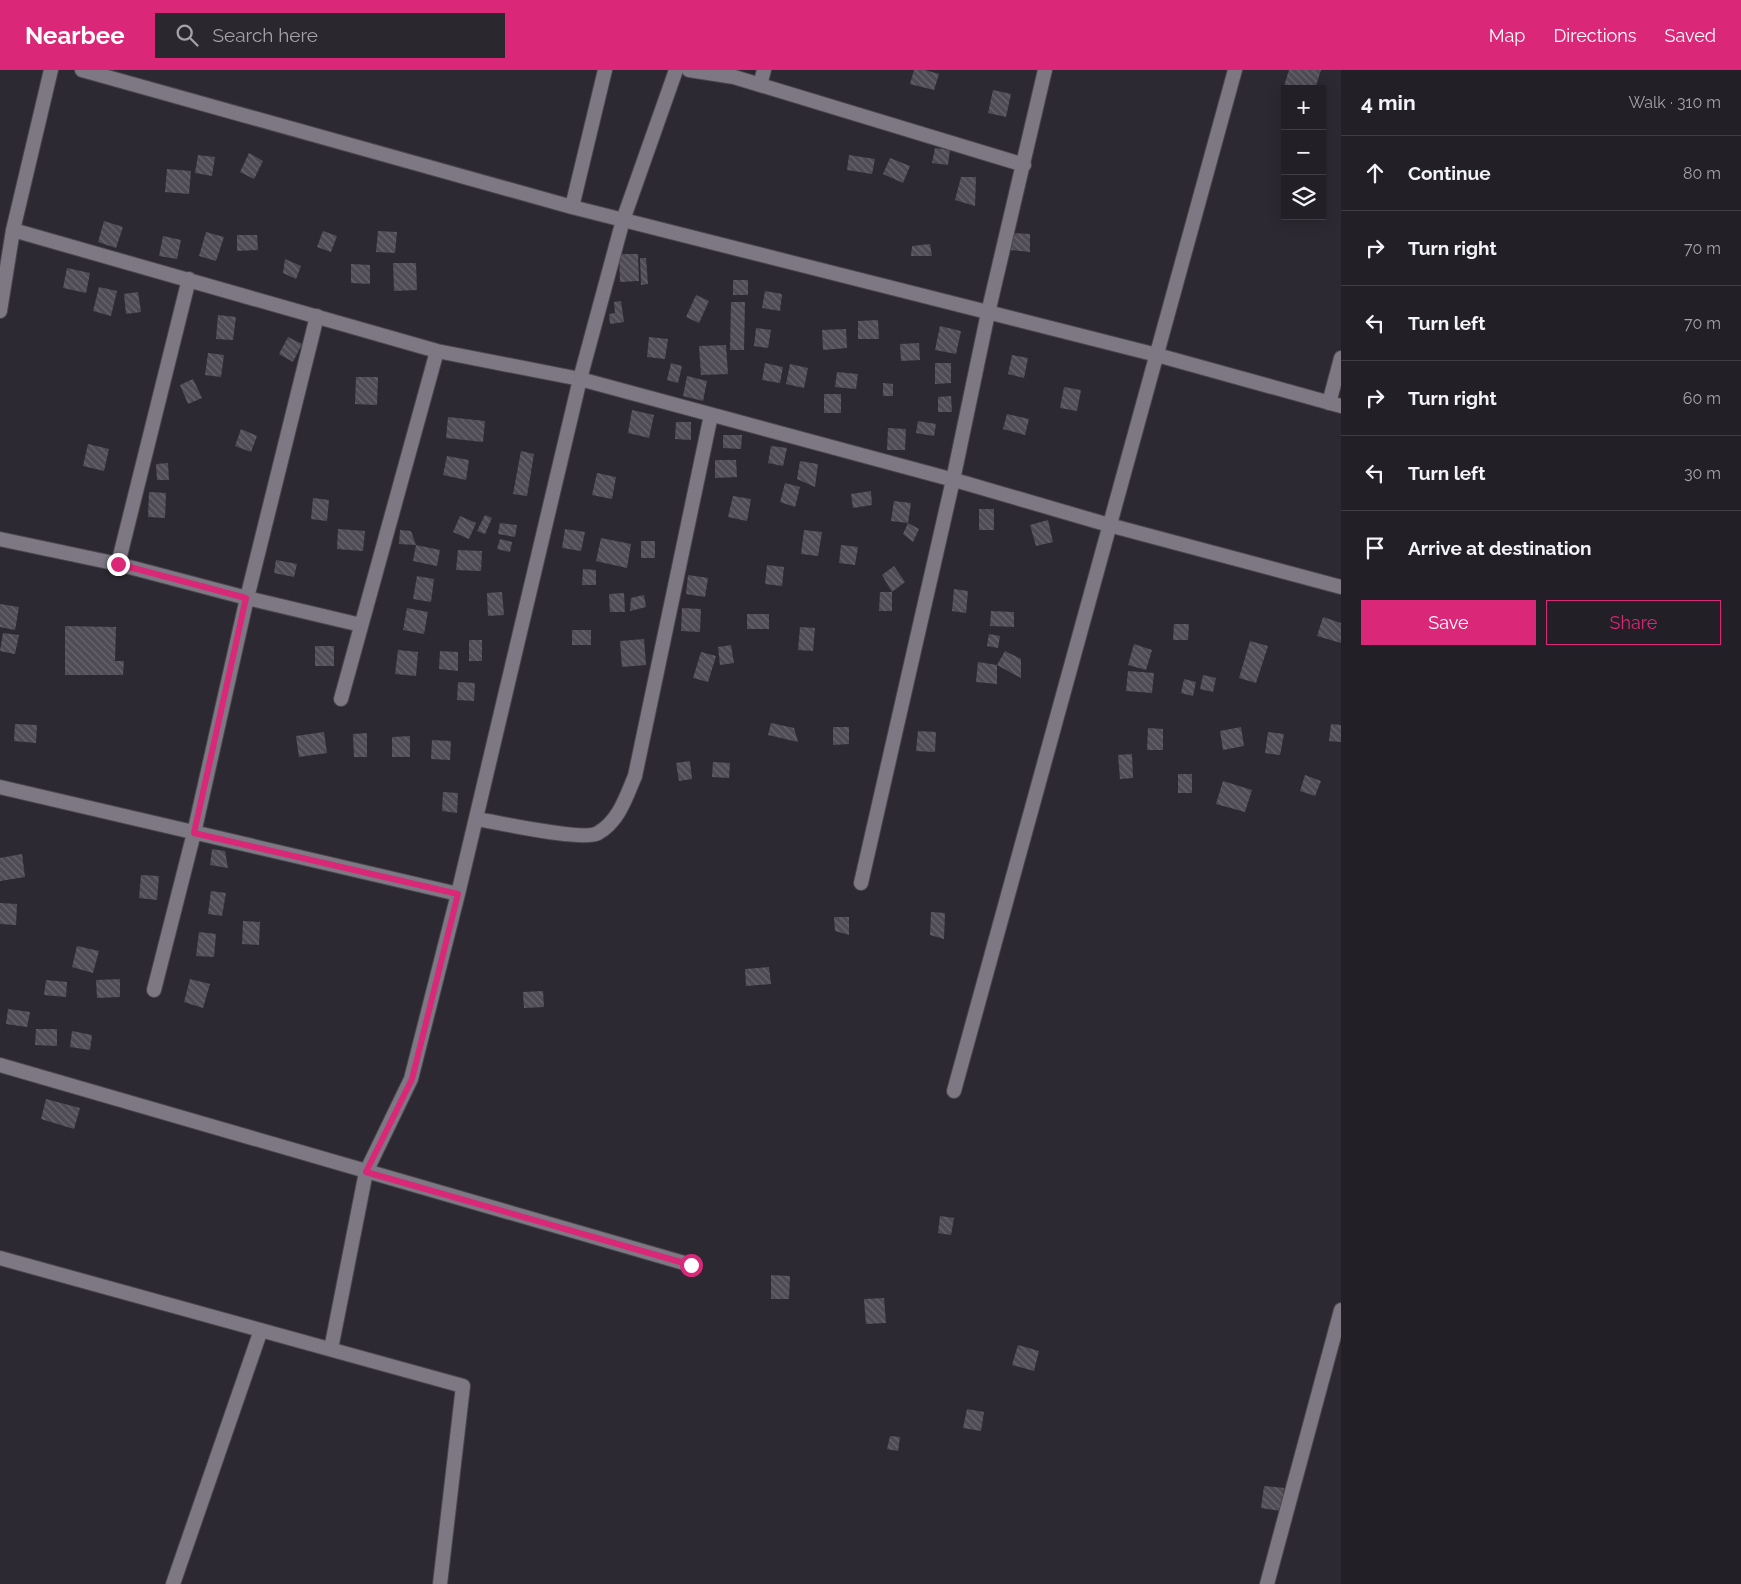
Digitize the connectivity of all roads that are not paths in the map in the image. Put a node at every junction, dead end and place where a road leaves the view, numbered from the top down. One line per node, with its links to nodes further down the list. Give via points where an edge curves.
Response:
1 (51, 70): 13 (street)
2 (82, 70): 11 (street)
3 (605, 70): 11 (street)
4 (676, 70): 12 (street)
5 (689, 70): 9 (street)
6 (764, 70): 9 (street)
7 (1045, 70): 10 (street)
8 (1235, 70): 19 (street)
9 (760, 85): 10 (street)
10 (1024, 165): 16 (street)
11 (572, 208): 12 (street)
12 (623, 220): 16 (street); 21 (street)
13 (13, 230): 14 (street); 15 (street)
14 (189, 279): 17 (street); 27 (street)
15 (0, 311)
16 (988, 313): 19 (street); 24 (street)
17 (317, 316): 18 (street); 29 (street)
18 (438, 351): 21 (street); 30 (street)
19 (1156, 355): 22 (street); 25 (street)
20 (1341, 358): 22 (street)
21 (580, 379): 23 (street); 33 (street)
22 (1335, 404)
23 (711, 415): 24 (street); 33 (street, via 635,776 618,817 597,834 580,836)
24 (953, 480): 25 (street); 35 (street)
25 (1109, 525): 28 (street); 39 (street)
26 (0, 538): 27 (street)
27 (118, 564): 29 (street)
28 (1341, 586)
29 (246, 598): 30 (street); 34 (street)
30 (361, 625): 31 (street)
31 (341, 699)
32 (0, 787): 34 (street)
33 (476, 819): 36 (street)
34 (194, 833): 36 (street); 37 (street)
35 (861, 883)
36 (458, 894): 40 (street, via 412,1079)
37 (154, 990)
38 (0, 1065): 40 (street)
39 (954, 1091)
40 (366, 1172): 42 (street); 45 (street)
41 (0, 1258): 44 (street)
42 (691, 1265)
43 (1341, 1310): 48 (street)
44 (261, 1330): 45 (street); 46 (street)
45 (331, 1349): 47 (street, via 463,1386)
46 (173, 1584)
47 (440, 1584)
48 (1267, 1584)

